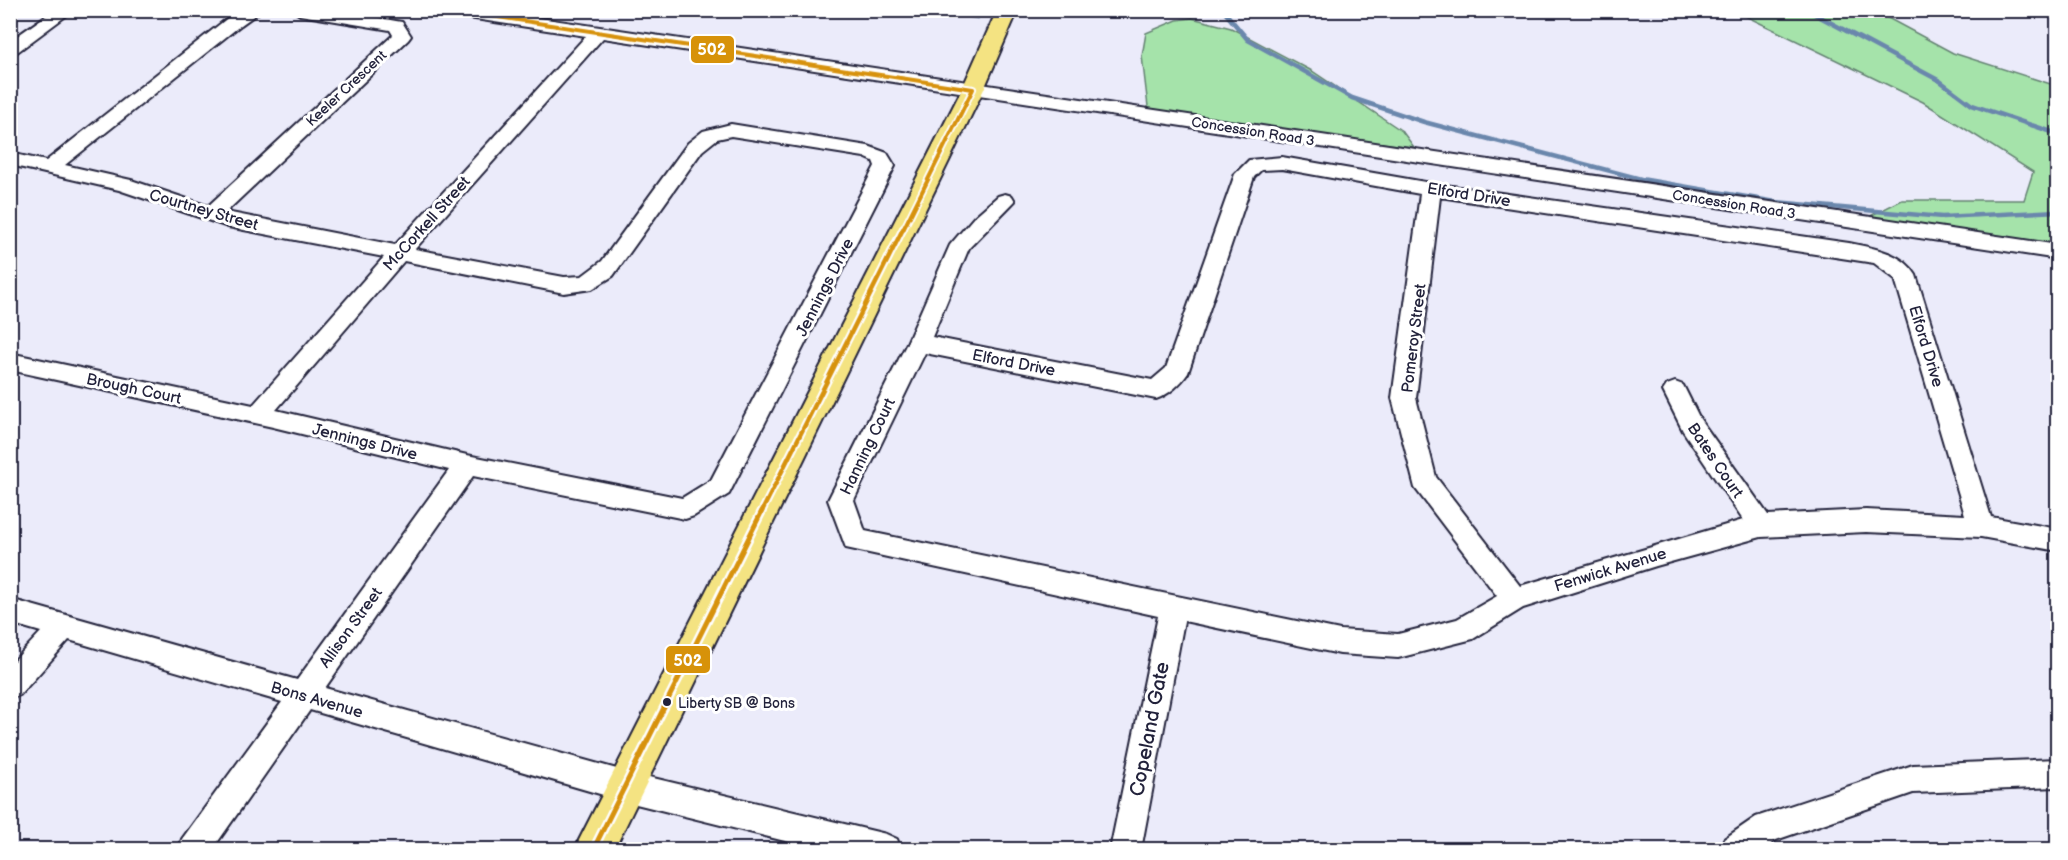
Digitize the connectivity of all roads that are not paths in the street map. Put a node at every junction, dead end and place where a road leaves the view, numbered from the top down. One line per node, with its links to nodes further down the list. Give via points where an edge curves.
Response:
1 (66, 10): 7 (street)
2 (254, 10): 10 (street)
3 (300, 10): 13 (street, Keeler Crescent, via 396,26 402,36)
4 (449, 10): 6 (street, Concession Road 3)
5 (1008, 10): 8 (main road)
6 (598, 33): 8 (street, Concession Road 3); 15 (street, McCorkell Street)
7 (10, 49)
8 (973, 89): 14 (street, Concession Road 3); 31 (main road)
9 (10, 159): 10 (street, Courtney Street)
10 (51, 167): 13 (street, Courtney Street, via 124,185)
11 (1431, 189): 16 (street, Elford Drive, via 1282,163 1256,164 1245,174 1176,373 1156,390); 22 (street, Elford Drive, via 1881,257 1905,275); 24 (street, Pomeroy Street, via 1404,398 1424,481)
12 (1005, 201): 16 (street, Hanning Court, via 960,245)
13 (211, 215): 15 (street, Courtney Street)
14 (2058, 252)
15 (399, 254): 19 (street, McCorkell Street); 20 (street, Jennings Drive, via 580,285 592,281 610,266 695,147 710,135 731,130 868,152 884,162 884,171 720,487 685,509)
16 (918, 343): 25 (street, Hanning Court, via 841,500 855,540)
17 (10, 360): 19 (street, Brough Court)
18 (1675, 391): 21 (street, Bates Court, via 1691,424)
19 (257, 416): 20 (street, Jennings Drive)
20 (467, 465): 29 (street, Allison Street)
21 (1761, 526): 22 (street, Fenwick Avenue, via 1866,521); 24 (street, Fenwick Avenue)
22 (1982, 526): 23 (street, Fenwick Avenue)
23 (2058, 540)
24 (1515, 599): 25 (street, Fenwick Avenue, via 1463,630 1398,646 1340,642)
25 (1173, 609): 35 (street, Copeland Gate)
26 (10, 611): 27 (street, Bons Avenue)
27 (65, 625): 28 (street); 29 (street, Bons Avenue)
28 (10, 686)
29 (302, 695): 31 (street, Bons Avenue); 32 (street, Allison Street)
30 (2058, 773): 36 (street, via 1914,778 1767,828)
31 (624, 786): 33 (main road); 34 (street, Bons Avenue)
32 (193, 849)
33 (593, 849)
34 (886, 849)
35 (1125, 849)
36 (1735, 849)

